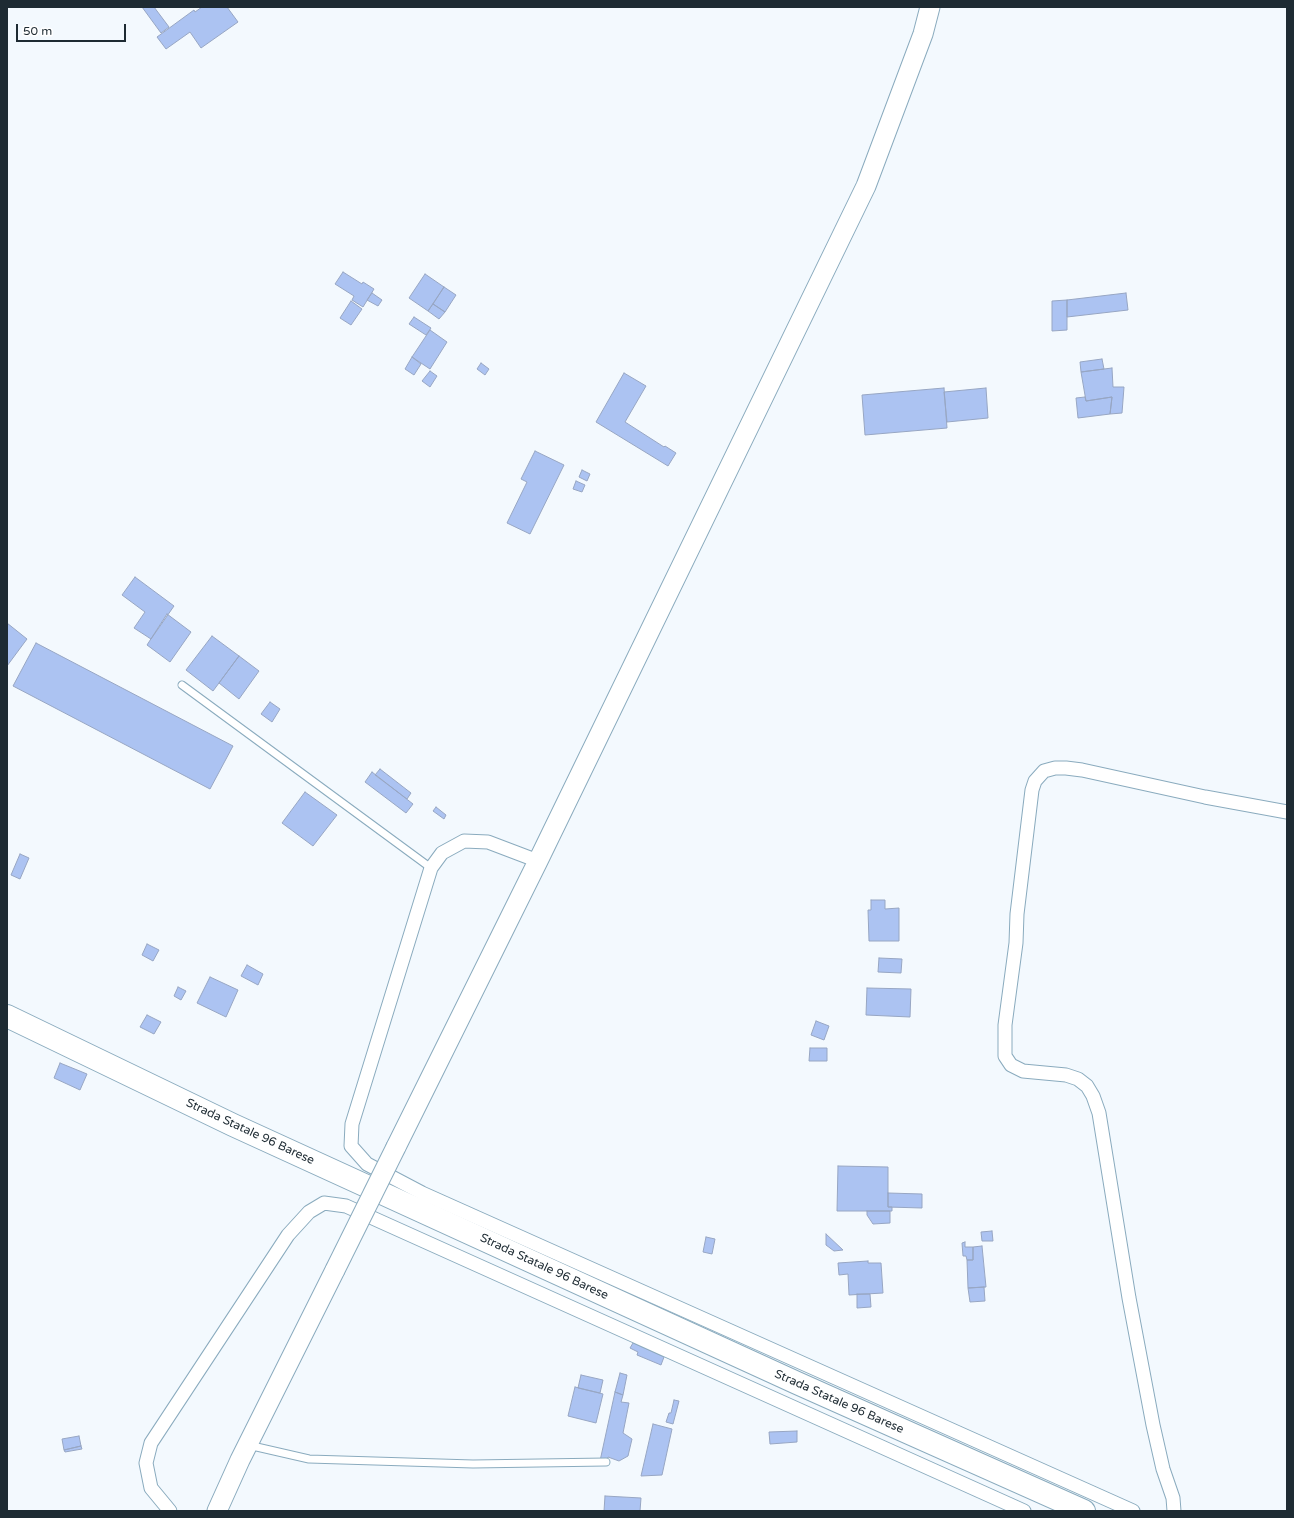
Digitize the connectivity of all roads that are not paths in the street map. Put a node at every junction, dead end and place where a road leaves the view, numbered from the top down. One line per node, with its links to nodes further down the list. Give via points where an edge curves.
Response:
1 (930, 7): 4 (street, via 923,34 866,186)
2 (182, 685): 5 (lane)
3 (1287, 812): 14 (street, via 1066,768 1044,771 1035,781 1032,790 1005,1025 1005,1056 1011,1065 1023,1071 1066,1075 1078,1079 1087,1086 1093,1096 1153,1425 1173,1498)
4 (538, 861): 5 (street, via 488,842 464,841 442,853); 7 (street, bridge)
5 (431, 868): 13 (street, via 352,1124 351,1146 367,1164 422,1192)
6 (7, 1016): 12 (highway, Strada Statale 96 Barese, via 270,1142)
7 (248, 1444): 8 (lane, via 309,1459 473,1464); 10 (street)
8 (606, 1462)
9 (170, 1511): 11 (street, via 151,1488 146,1462 151,1443 288,1235 309,1212 324,1203 346,1206)
10 (217, 1511)
11 (1024, 1511)
12 (1084, 1511)
13 (1133, 1511)
14 (1174, 1511)

